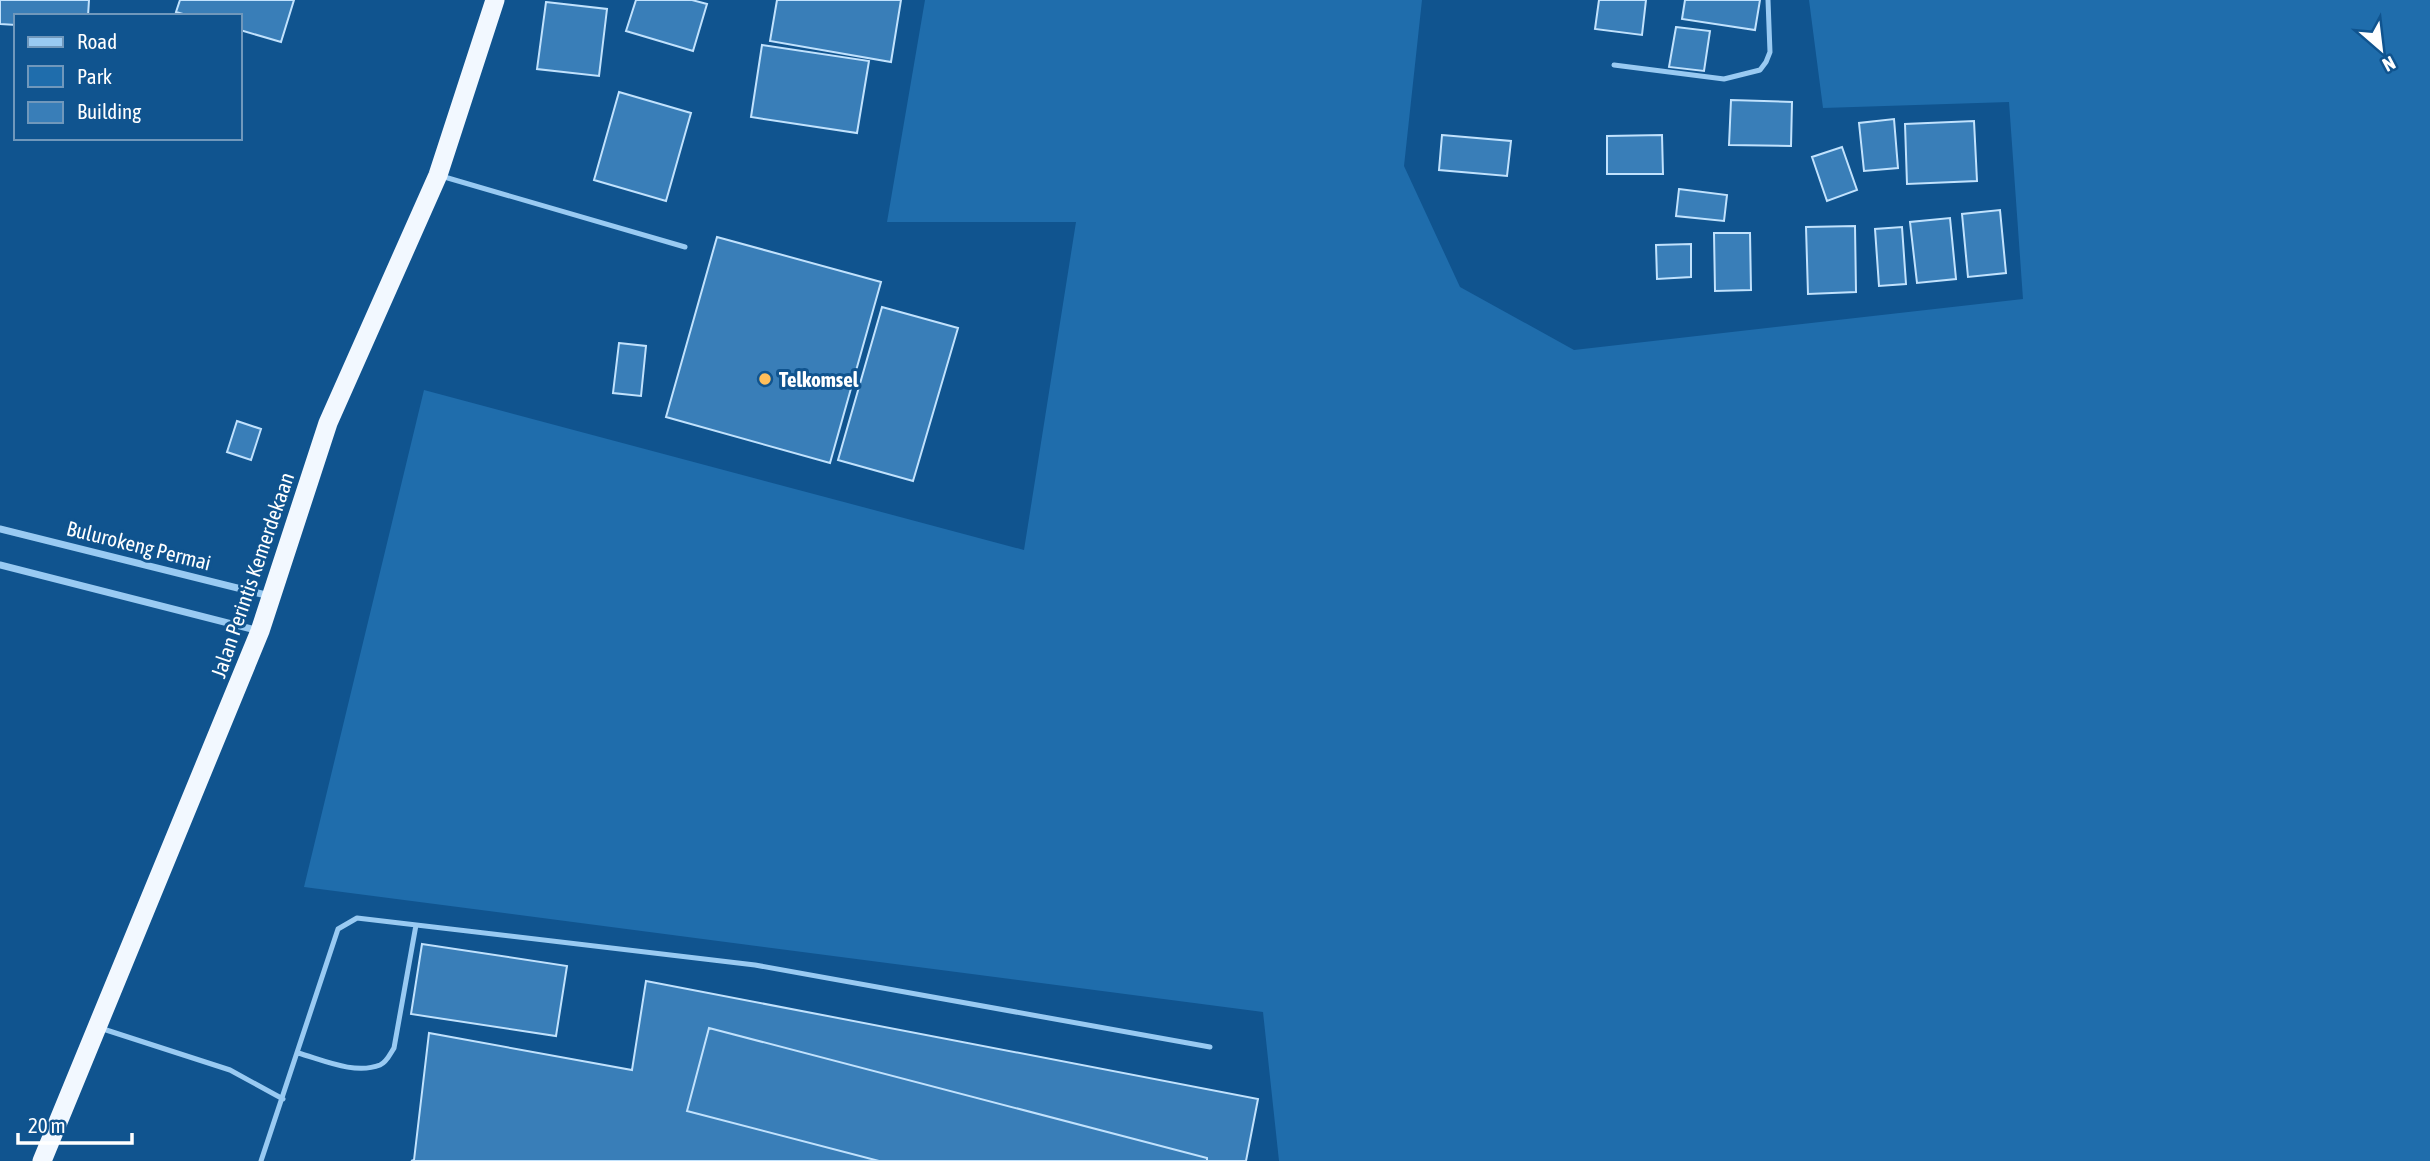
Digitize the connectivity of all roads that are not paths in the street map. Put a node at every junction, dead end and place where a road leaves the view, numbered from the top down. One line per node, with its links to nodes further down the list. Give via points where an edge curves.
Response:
1 (495, 0): 4 (highway, Jalan Perintis Kemerdekaan)
2 (1768, 0): 3 (lane, via 1770,52 1760,70 1724,79)
3 (1614, 65)
4 (438, 175): 5 (lane); 8 (highway, Jalan Perintis Kemerdekaan, via 328,423)
5 (685, 247)
6 (0, 529): 8 (street, Bulurokeng Permai)
7 (0, 565): 9 (street)
8 (270, 596): 9 (highway, Jalan Perintis Kemerdekaan)
9 (260, 631): 11 (highway, Jalan Perintis Kemerdekaan)
10 (416, 925): 12 (lane, via 755,965); 13 (lane, via 357,918 338,929); 13 (lane, via 394,1048 387,1060 355,1069)
11 (99, 1028): 14 (lane, via 230,1070); 15 (highway, Jalan Perintis Kemerdekaan)
12 (1210, 1047)
13 (298, 1053): 14 (lane)
14 (283, 1099): 16 (lane)
15 (42, 1161)
16 (261, 1161)

